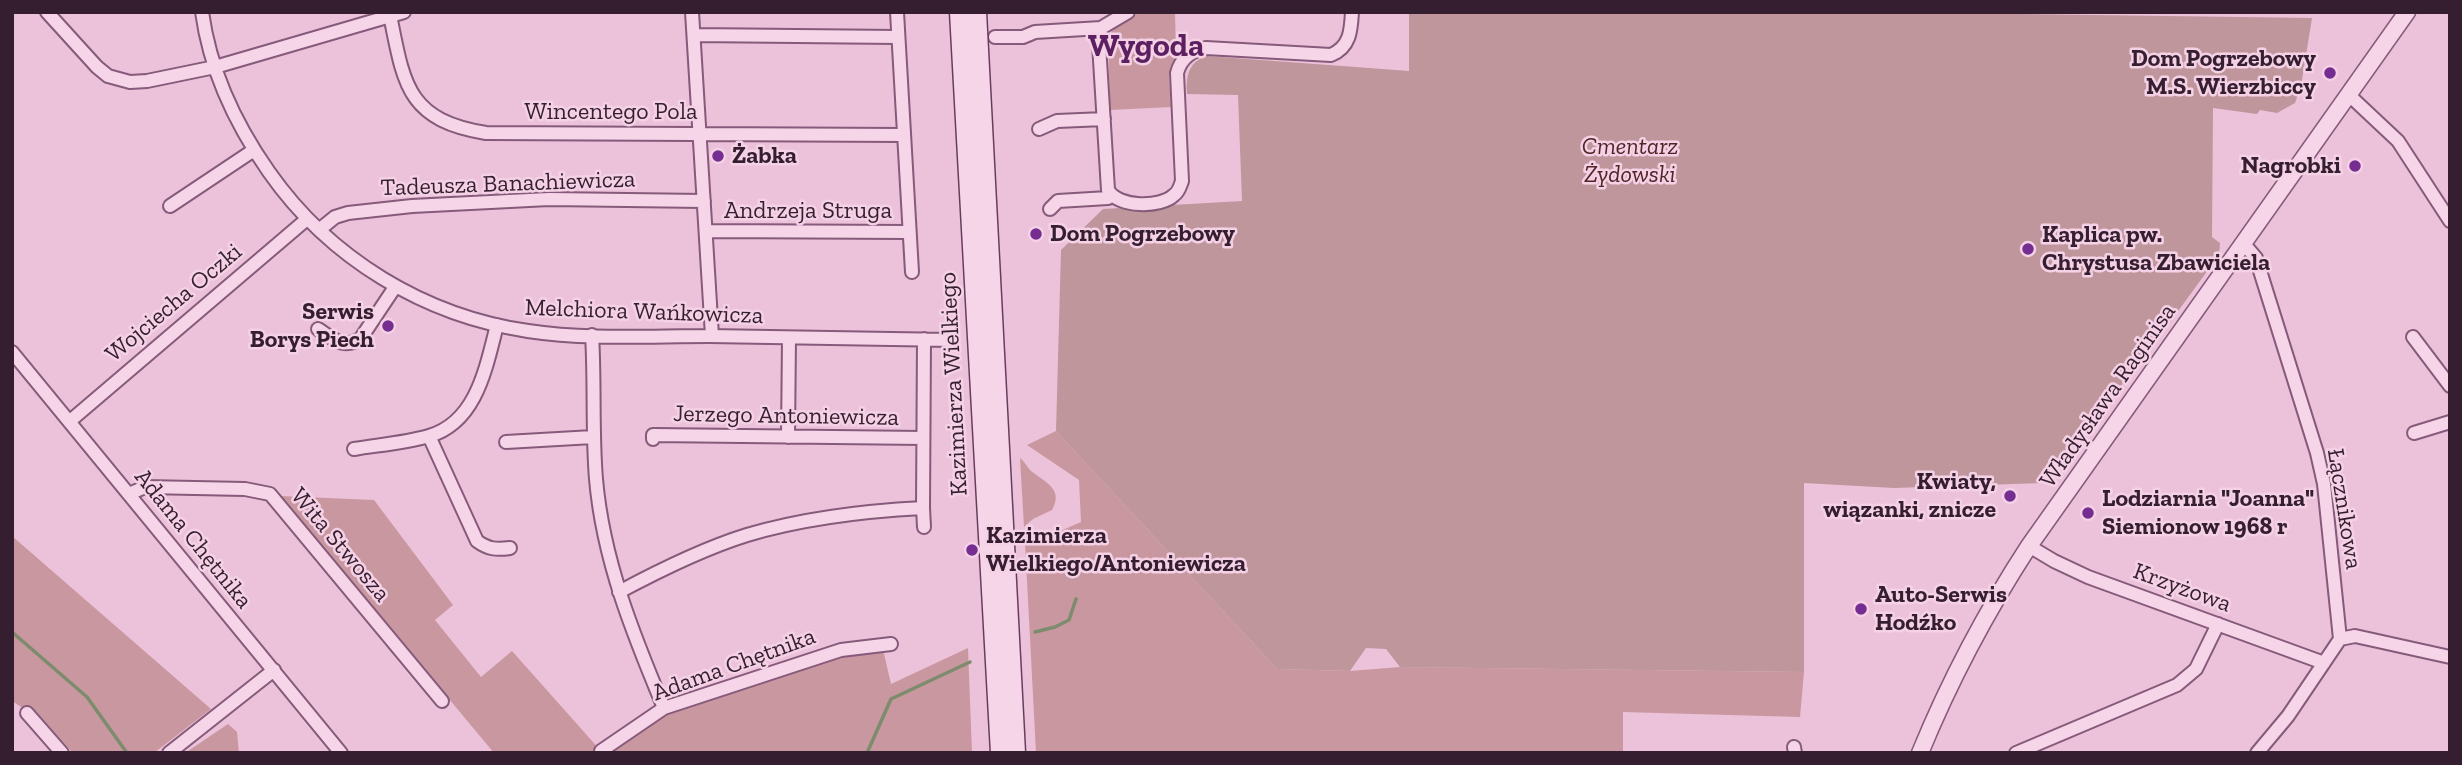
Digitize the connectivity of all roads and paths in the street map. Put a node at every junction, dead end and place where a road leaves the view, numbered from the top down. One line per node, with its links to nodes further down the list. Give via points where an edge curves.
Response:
1 (47, 12): 16 (street, via 97,67 120,80 147,82)
2 (202, 12): 16 (street, Melchiora Wańkowicza)
3 (404, 12): 11 (street)
4 (692, 12): 13 (street)
5 (897, 12): 14 (street)
6 (959, 12): 58 (main road, Kazimierza Wielkiego)
7 (977, 12): 59 (main road, Kazimierza Wielkiego)
8 (1128, 12): 12 (street)
9 (1352, 12): 23 (street, via 1349,38 1331,55 1206,48 1190,53 1177,74 1182,181 1176,194 1168,200 1138,204)
10 (2403, 14): 17 (street, Władysława Raginisa)
11 (390, 15): 16 (street); 20 (street, Wincentego Pola, via 402,75 414,96 430,113 462,129 486,134)
12 (1101, 28): 15 (street); 18 (street)
13 (694, 35): 14 (street); 20 (street)
14 (898, 37): 21 (street)
15 (995, 37)
16 (215, 66): 22 (street, Melchiora Wańkowicza)
17 (2349, 95): 28 (street, via 2393,137); 32 (street, Władysława Raginisa)
18 (1104, 119): 19 (street, via 1057,121); 23 (street)
19 (1039, 129)
20 (699, 135): 21 (street, Wincentego Pola); 24 (street)
21 (904, 135): 31 (street)
22 (254, 150): 25 (street); 27 (street, Melchiora Wańkowicza)
23 (1111, 195): 26 (street, via 1058,201)
24 (704, 201): 29 (street, Tadeusza Banachiewicza, via 549,199 412,206 348,213); 30 (street)
25 (170, 206)
26 (1050, 209)
27 (307, 219): 29 (street, Melchiora Wańkowicza); 45 (street, Wojciecha Oczki)
28 (2450, 221)
29 (319, 230): 34 (street, Melchiora Wańkowicza)
30 (706, 231): 31 (street, Andrzeja Struga); 38 (street)
31 (909, 232): 33 (street)
32 (2244, 244): 60 (street, Władysława Raginisa); 64 (street, Łącznikowa, via 2256,258 2317,453)
33 (912, 272)
34 (395, 288): 35 (street, Melchiora Wańkowicza); 36 (street, via 353,344 341,344)
35 (496, 326): 37 (street, Melchiora Wańkowicza); 48 (street, via 473,401 452,424)
36 (318, 329)
37 (592, 335): 38 (street, Melchiora Wańkowicza); 49 (street)
38 (712, 336): 40 (street, Melchiora Wańkowicza)
39 (2413, 337): 44 (street)
40 (789, 338): 41 (street, Melchiora Wańkowicza); 50 (street)
41 (924, 339): 42 (street, Melchiora Wańkowicza); 51 (street, Jerzego Antoniewicza)
42 (953, 340)
43 (12, 352): 45 (street, Adama Chętnika)
44 (2450, 386)
45 (70, 421): 55 (street, Adama Chętnika)
46 (2450, 422): 47 (street)
47 (2414, 433)
48 (429, 436): 54 (street); 61 (street, via 477,541 496,550)
49 (593, 436): 53 (street); 62 (street, via 600,510)
50 (788, 437): 51 (street, Jerzego Antoniewicza); 52 (street, Jerzego Antoniewicza, via 653,435)
51 (923, 438): 56 (street, Jerzego Antoniewicza)
52 (653, 439)
53 (506, 442)
54 (354, 449)
55 (129, 494): 68 (street, Adama Chętnika); 69 (street, Wita Stwosza, via 145,487 245,489 270,494)
56 (923, 508): 57 (street); 62 (street, via 839,515 746,536 680,561)
57 (924, 527)
58 (987, 529): 59 (main road); 76 (main road, Kazimierza Wielkiego)
59 (1005, 533): 77 (main road, Kazimierza Wielkiego)
60 (2029, 546): 63 (street, Krzyżowa, via 2088,577); 78 (street, Władysława Raginisa, via 1980,624)
61 (510, 548)
62 (619, 592): 70 (street)
63 (2218, 624): 67 (street, Krzyżowa); 79 (street, via 2196,670 2177,685)
64 (2340, 639): 66 (street, via 2355,636); 67 (street)
65 (891, 644): 70 (street, Adama Chętnika, via 841,650)
66 (2450, 657)
67 (2325, 663): 80 (street)
68 (274, 670): 74 (street); 75 (street, Adama Chętnika)
69 (442, 701)
70 (664, 708): 72 (street, Adama Chętnika)
71 (27, 713): 73 (street)
72 (601, 751)
73 (62, 753)
74 (169, 753)
75 (341, 753)
76 (1000, 753)
77 (1016, 753)
78 (1920, 753)
79 (2016, 753)
80 (2257, 753)

